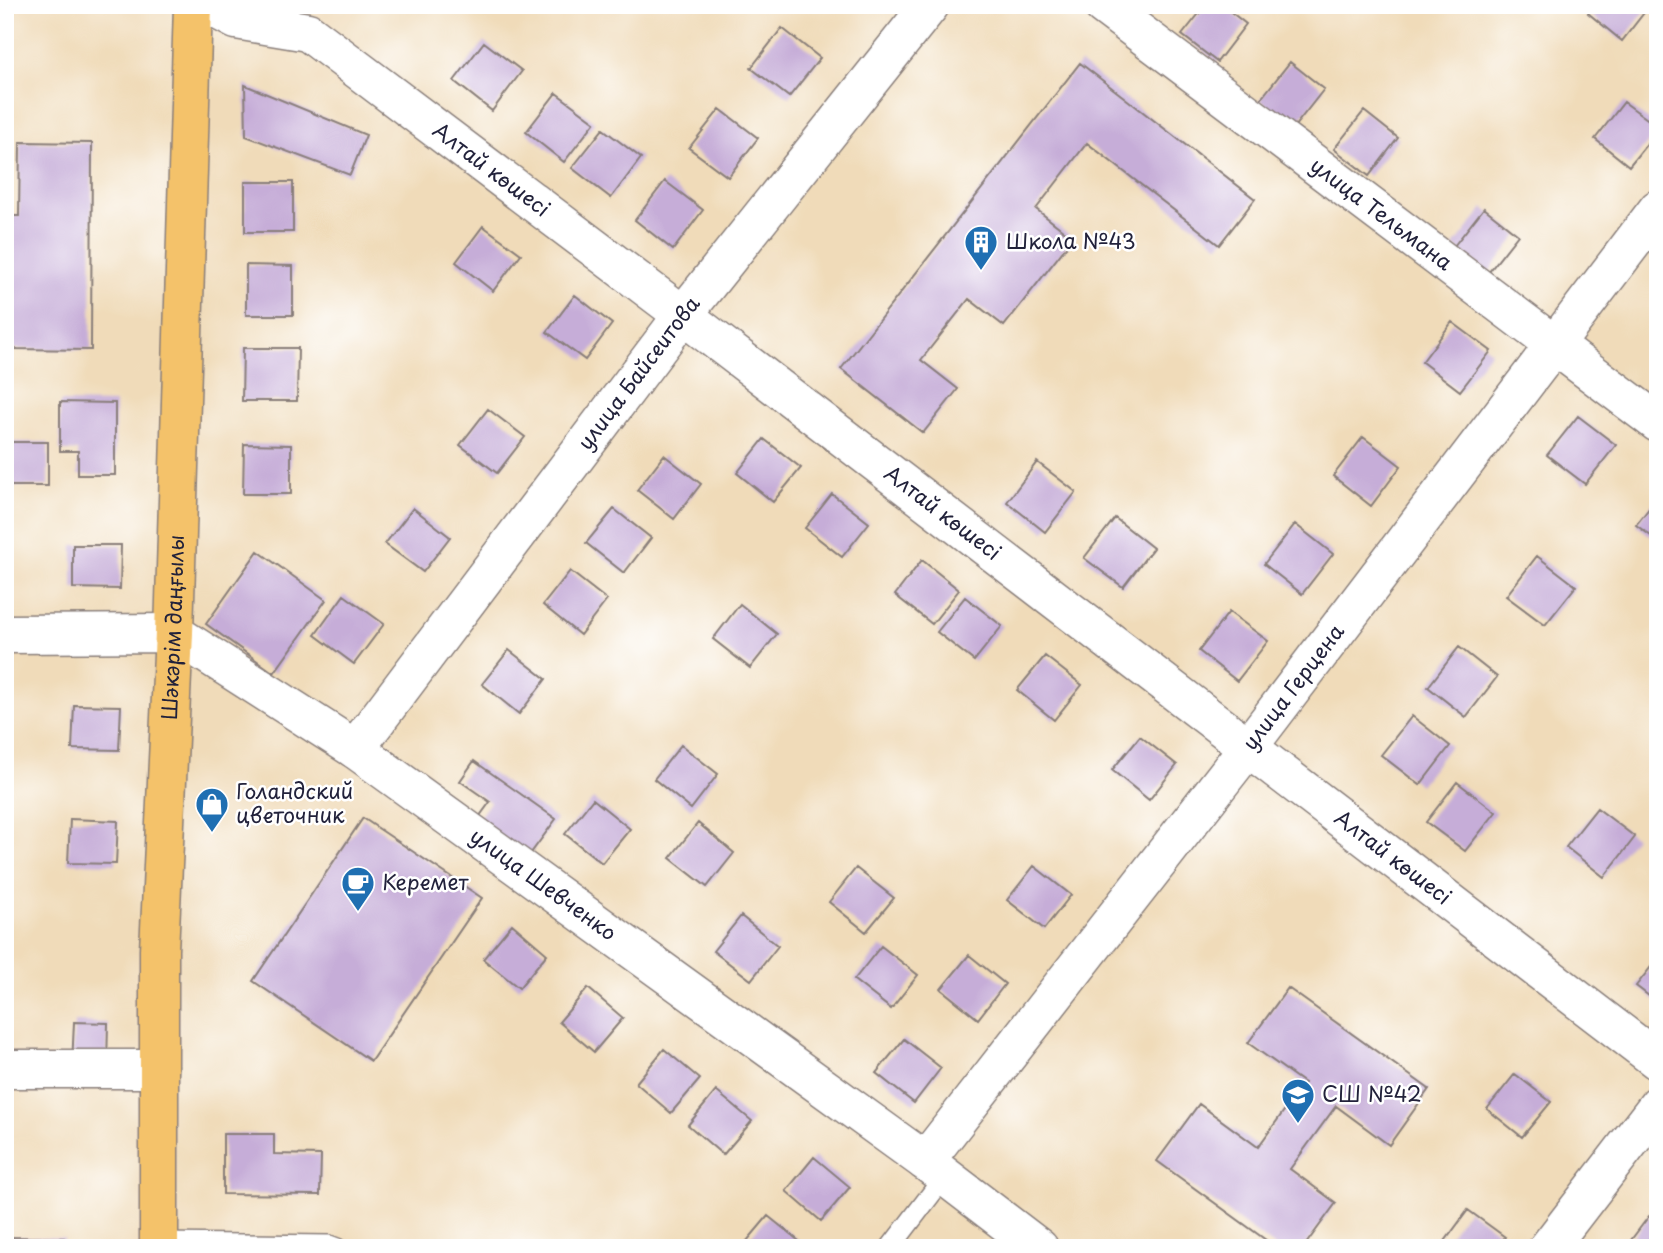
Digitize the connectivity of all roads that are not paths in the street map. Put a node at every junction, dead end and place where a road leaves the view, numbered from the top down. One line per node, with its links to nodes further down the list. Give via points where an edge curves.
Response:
1 (193, 5): 10 (main road, Шәкәрім даңғылы)
2 (208, 5): 6 (street, Алтай көшесі, via 236,20 308,32)
3 (930, 5): 6 (street, улица Байсеитова)
4 (1103, 5): 7 (street, улица Тельмана)
5 (1658, 209): 7 (street, улица Герцена)
6 (683, 315): 11 (street, Алтай көшесі); 12 (street, улица Байсеитова)
7 (1554, 344): 8 (street, улица Тельмана); 11 (street, улица Герцена)
8 (1658, 423)
9 (5, 634): 10 (street)
10 (174, 634): 12 (street, улица Шевченко); 15 (main road, Шәкәрім даңғылы, via 159,950)
11 (1249, 746): 13 (street, Алтай көшесі); 17 (street, улица Герцена)
12 (355, 749): 17 (street, улица Шевченко)
13 (1658, 1061)
14 (5, 1069): 15 (street)
15 (159, 1069): 18 (main road, Шәкәрім даңғылы)
16 (1658, 1105): 22 (street)
17 (935, 1168): 20 (lane); 21 (street, улица Шевченко)
18 (159, 1245): 19 (lane)
19 (337, 1248)
20 (890, 1248)
21 (1039, 1248)
22 (1548, 1248)

